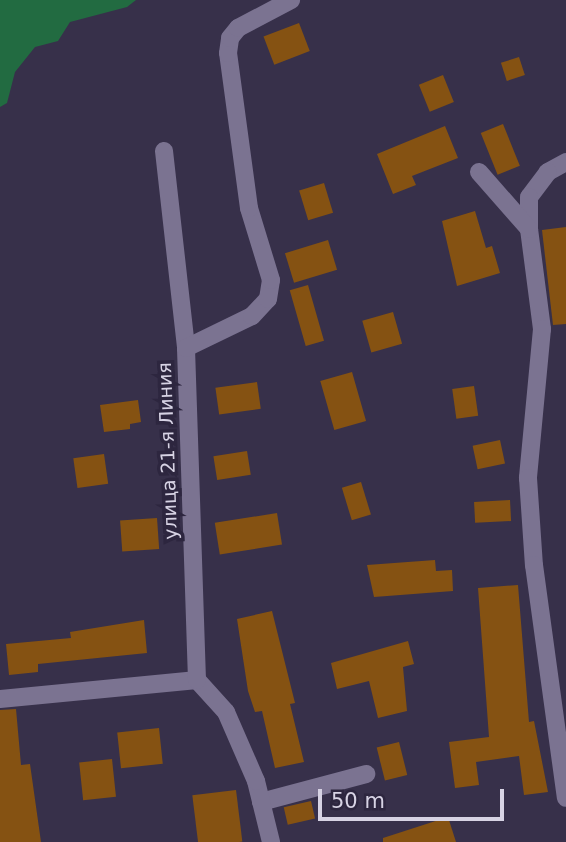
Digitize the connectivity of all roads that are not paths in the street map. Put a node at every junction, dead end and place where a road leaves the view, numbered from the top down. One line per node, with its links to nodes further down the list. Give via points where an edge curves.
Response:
1 (291, 0): 6 (street, улица 21-я Линия, via 238,28 230,38 228,53 249,208 271,279 268,299 252,316)
2 (164, 151): 6 (street)
3 (566, 162): 5 (street, via 548,172 530,197)
4 (479, 172): 5 (street)
5 (529, 229): 10 (street, via 542,329 528,478 533,552)
6 (186, 348): 7 (street, улица 21-я Линия)
7 (197, 680): 8 (street); 11 (street, via 226,712)
8 (0, 699)
9 (366, 774): 11 (street)
10 (566, 798)
11 (261, 802): 12 (street)
12 (271, 842)

